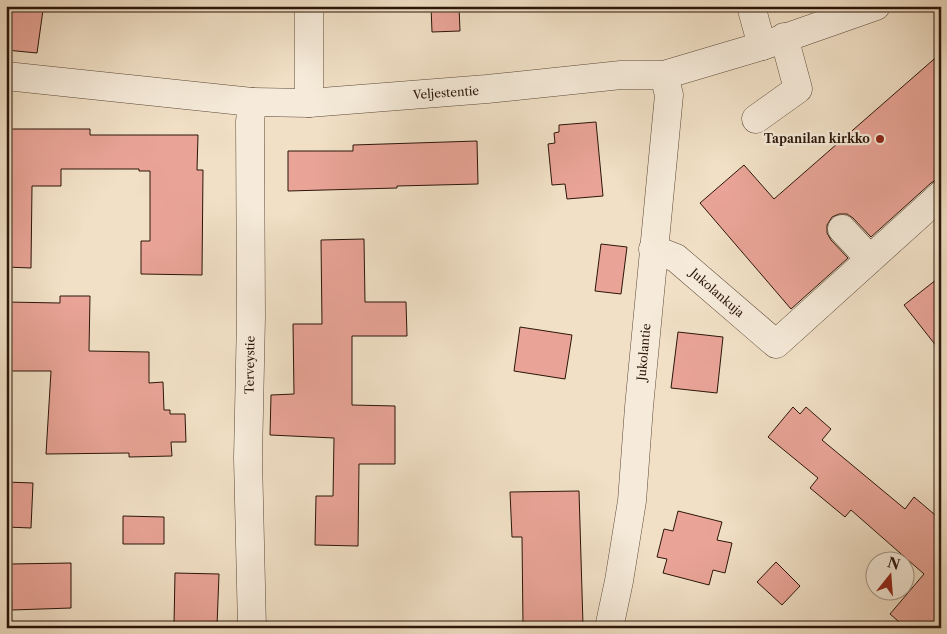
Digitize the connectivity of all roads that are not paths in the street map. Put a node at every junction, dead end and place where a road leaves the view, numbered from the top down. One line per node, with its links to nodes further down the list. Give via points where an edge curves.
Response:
1 (309, 6): 8 (street)
2 (751, 6): 4 (street)
3 (876, 6): 4 (street, Veljestentie)
4 (773, 41): 6 (street, Veljestentie); 9 (street, via 798,90)
5 (6, 76): 7 (street, Veljestentie)
6 (664, 76): 8 (street, Veljestentie, via 621,75); 12 (street, Jukolantie, via 669,95)
7 (252, 102): 8 (street, Veljestentie); 14 (street, Terveystie, via 248,458)
8 (309, 103)
9 (756, 119)
10 (941, 195): 13 (street)
11 (842, 229): 13 (street)
12 (653, 249): 13 (street, Jukolankuja, via 676,258 776,344); 15 (street, Jukolantie, via 632,501)
13 (870, 259)
14 (252, 628)
15 (609, 628)

